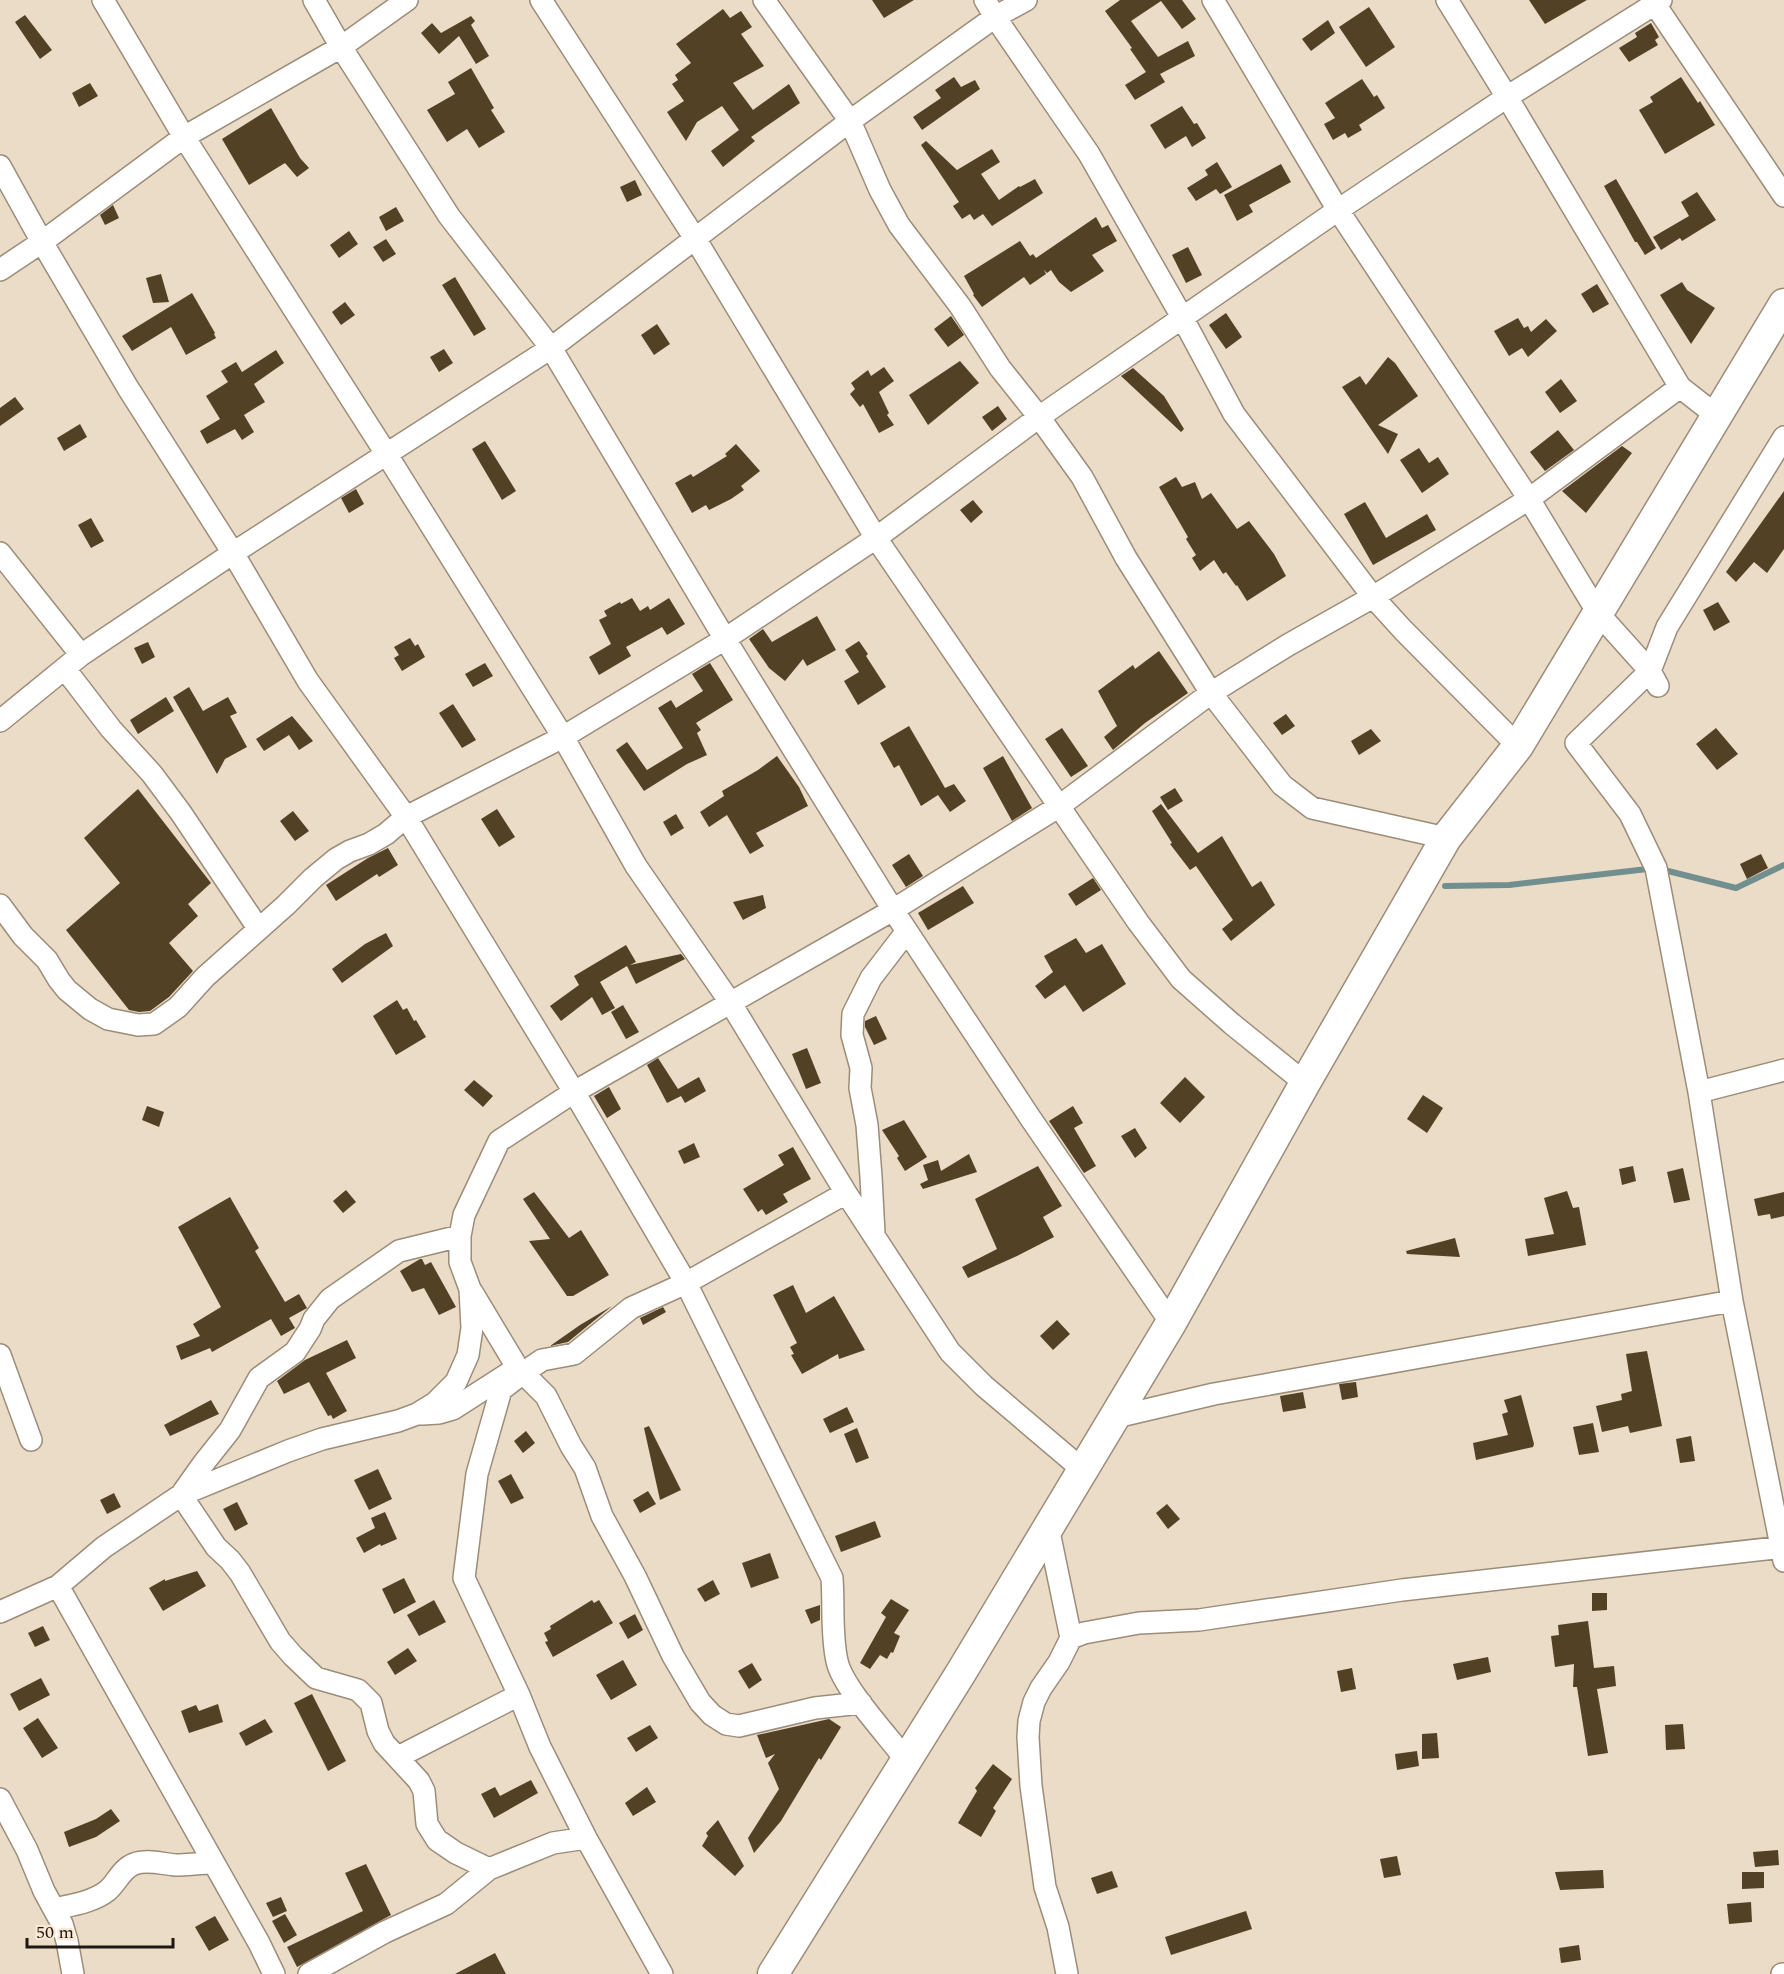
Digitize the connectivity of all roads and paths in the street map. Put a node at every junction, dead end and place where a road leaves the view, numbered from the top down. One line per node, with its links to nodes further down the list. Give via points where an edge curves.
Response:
1 (103, 0): 14 (street)
2 (314, 0): 11 (street)
3 (407, 0): 11 (street)
4 (541, 0): 18 (street)
5 (764, 0): 13 (street)
6 (1026, 0): 10 (street)
7 (1213, 0): 17 (street)
8 (1447, 0): 12 (street)
9 (1656, 1): 12 (street); 16 (street)
10 (990, 9): 13 (street); 22 (street, via 1089,154)
11 (341, 47): 14 (street); 23 (street, via 449,216)
12 (1507, 97): 17 (street); 24 (street)
13 (850, 121): 18 (street); 26 (street, via 899,225)
14 (184, 137): 19 (street); 28 (street)
15 (0, 166): 19 (street)
16 (1784, 196)
17 (1338, 210): 22 (street); 29 (street)
18 (696, 240): 23 (street); 30 (street)
19 (42, 242): 20 (street); 32 (street, via 128,388)
20 (0, 270)
21 (1784, 304): 25 (main road)
22 (1182, 317): 26 (street); 33 (street, via 1234,414)
23 (551, 348): 28 (street); 35 (street)
24 (1680, 387): 25 (street); 29 (street)
25 (1717, 416): 34 (main road)
26 (1039, 417): 30 (street); 39 (street, via 1082,477 1126,558)
27 (1784, 437): 38 (street, via 1667,627)
28 (387, 455): 32 (street); 41 (street)
29 (1529, 499): 33 (street); 34 (street)
30 (876, 538): 35 (street); 43 (street)
31 (0, 553): 36 (street)
32 (233, 553): 36 (street); 44 (street, via 308,681)
33 (1372, 597): 39 (street); 42 (street)
34 (1598, 613): 38 (street); 42 (main road)
35 (725, 639): 41 (street); 47 (street)
36 (81, 655): 37 (street)
37 (64, 669): 40 (street); 48 (street, via 152,774)
38 (1654, 679): 54 (street, via 1576,743 1630,814 1656,868)
39 (1211, 693): 43 (street); 45 (street, via 1281,785 1312,808)
40 (0, 721)
41 (563, 737): 44 (street); 50 (street, via 636,866)
42 (1518, 746): 45 (main road)
43 (1058, 807): 47 (street); 52 (street, via 1181,979)
44 (406, 817): 48 (street, via 386,834 336,860); 53 (street)
45 (1446, 838): 52 (main road)
46 (0, 905): 48 (street, via 72,994 108,1019 138,1025 154,1023 178,1007 205,976)
47 (893, 910): 49 (street); 50 (street)
48 (258, 928)
49 (907, 931): 56 (street, via 871,978 853,1014 852,1035 861,1068 860,1088 868,1135); 61 (street)
50 (730, 1002): 53 (street); 55 (street)
51 (1784, 1070): 54 (street)
52 (1305, 1083): 61 (main road)
53 (574, 1092): 57 (street, via 499,1141 464,1215); 58 (street)
54 (1699, 1092): 60 (street)
55 (846, 1193): 56 (street); 58 (street)
56 (874, 1234): 67 (street, via 950,1352)
57 (460, 1236): 59 (street, via 460,1262); 68 (street, via 399,1251 330,1299 295,1352 254,1384 230,1430)
58 (686, 1283): 63 (street, via 631,1308 574,1354 542,1360); 75 (street, via 832,1578 837,1664)
59 (470, 1288): 63 (street); 64 (street, via 472,1328 468,1355 456,1382)
60 (1732, 1300): 65 (street, via 1214,1394); 70 (street)
61 (1172, 1323): 65 (main road)
62 (0, 1355): 66 (street)
63 (520, 1370): 64 (street, via 453,1409); 74 (street, via 501,1390 477,1474 464,1578); 75 (street, via 546,1396 585,1468 602,1516 673,1656 712,1715 726,1724 739,1726 815,1708)
64 (417, 1414): 68 (street, via 322,1439)
65 (1116, 1417): 67 (main road)
66 (31, 1440)
67 (1083, 1470): 69 (main road)
68 (181, 1496): 71 (street, via 104,1547); 76 (street, via 216,1547 240,1573 279,1641 316,1678 358,1690 365,1696 384,1743)
69 (1048, 1527): 73 (street); 77 (main road)
70 (1783, 1552): 73 (street, via 1402,1590 1199,1620 1139,1623)
71 (58, 1586): 72 (street); 80 (street)
72 (0, 1611)
73 (1071, 1638): 90 (street, via 1034,1702 1028,1737 1045,1887)
74 (519, 1695): 76 (street); 79 (street, via 540,1747)
75 (861, 1703): 77 (street)
76 (398, 1758): 81 (street, via 424,1791 427,1824 437,1840)
77 (906, 1760): 89 (main road)
78 (0, 1799): 82 (street)
79 (586, 1838): 81 (street, via 553,1843); 88 (street)
80 (214, 1863): 82 (street, via 135,1863 105,1892); 83 (street)
81 (489, 1869): 87 (street, via 446,1904)
82 (54, 1909): 84 (street, via 67,1941)
83 (262, 1950): 85 (street); 86 (street)
84 (73, 1974)
85 (256, 1974)
86 (274, 1974)
87 (309, 1974)
88 (662, 1974)
89 (773, 1974)
90 (1067, 1974)

